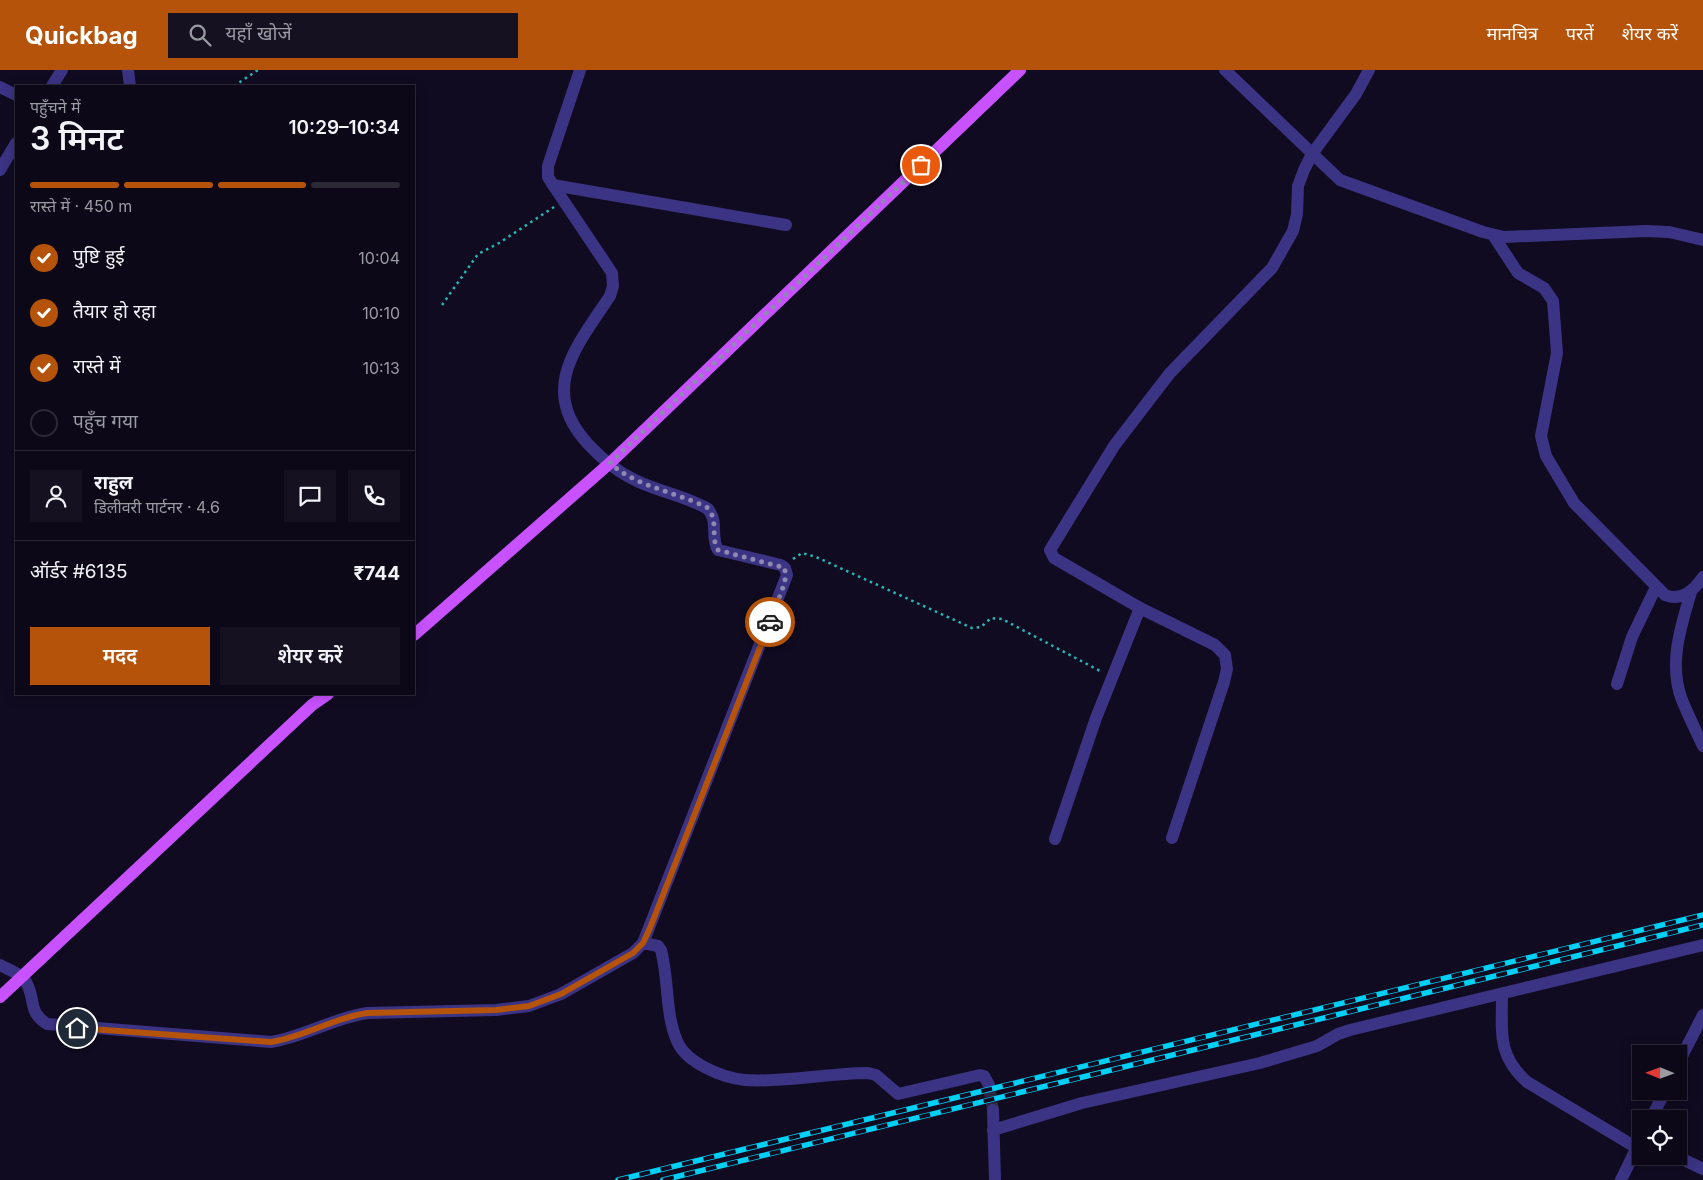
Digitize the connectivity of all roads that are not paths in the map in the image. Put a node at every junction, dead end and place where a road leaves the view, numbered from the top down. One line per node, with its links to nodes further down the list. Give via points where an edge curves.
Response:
1 (62, 70): 7 (street)
2 (128, 70): 8 (street)
3 (580, 70): 14 (street, via 548,166 548,177)
4 (1020, 70): 18 (main road)
5 (1224, 70): 12 (street)
6 (1369, 70): 12 (street, via 1356,94)
7 (53, 85)
8 (130, 85)
9 (0, 87): 10 (street)
10 (15, 94)
11 (15, 145): 13 (street)
12 (1312, 154): 16 (street, via 1340,180); 22 (street, via 1298,186 1293,230 1272,268 1164,380 1114,446 1051,548 1054,558)
13 (0, 170)
14 (553, 185): 15 (street); 18 (street, via 612,273 610,296 570,364 564,380 563,398 576,430)
15 (786, 225)
16 (1493, 235): 17 (street, via 1646,231); 20 (street, via 1518,273 1544,288 1553,301 1557,353 1541,436 1546,456 1574,503)
17 (1703, 240)
18 (610, 463): 23 (main road); 29 (street, via 636,481 708,508 713,515 718,550 785,568 785,582)
19 (1703, 577): 21 (street)
20 (1656, 587): 21 (street, via 1676,598); 24 (street, via 1635,630)
21 (1690, 592): 26 (street, via 1676,667 1681,698)
22 (1140, 608): 27 (street, via 1214,645 1225,655 1227,663 1224,682); 28 (street)
23 (415, 634)
24 (1617, 684)
25 (327, 695): 32 (main road, via 312,705)
26 (1703, 746)
27 (1172, 838)
28 (1055, 839)
29 (643, 943): 32 (street, via 633,953 561,994 529,1006 496,1010 367,1013 271,1042 47,1024 37,1018); 37 (street, via 658,946 661,950 678,1043 689,1056 728,1076 756,1080 868,1073 876,1075 898,1094 980,1075)
30 (1703, 945): 33 (street)
31 (0, 965): 32 (street)
32 (23, 977): 34 (main road)
33 (1502, 995): 39 (street, via 1350,1030 1317,1046 1260,1063 1082,1103); 40 (street, via 1501,1041 1516,1071 1527,1082)
34 (0, 997)
35 (1703, 1015): 36 (street)
36 (1688, 1045)
37 (988, 1085)
38 (993, 1110): 39 (street)
39 (994, 1130): 44 (street)
40 (1632, 1138)
41 (1632, 1158): 45 (street)
42 (1687, 1161): 43 (street)
43 (1703, 1169)
44 (995, 1180)
45 (1621, 1180)

